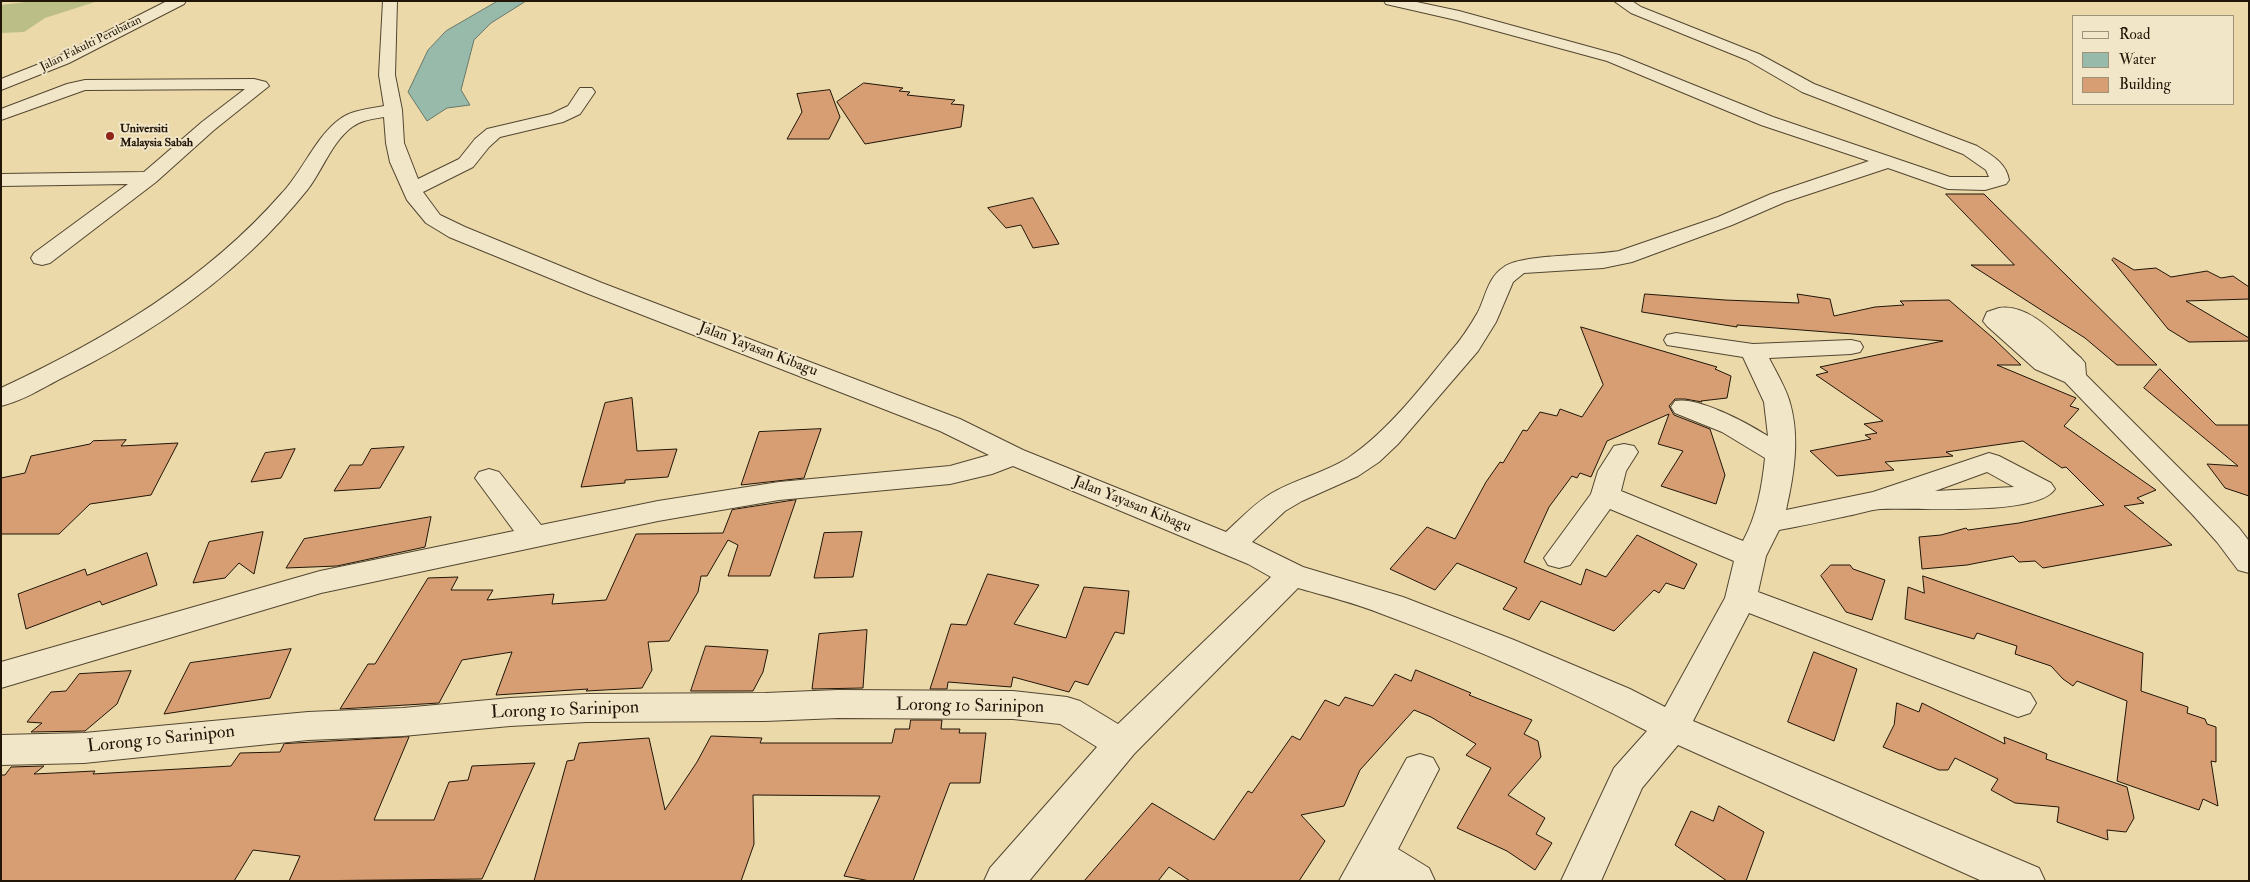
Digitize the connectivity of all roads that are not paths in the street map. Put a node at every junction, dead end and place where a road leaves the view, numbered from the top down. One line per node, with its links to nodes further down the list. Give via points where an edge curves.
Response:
1 (179, 1): 5 (street, Jalan Fakulti Perubatan, via 63,60)
2 (390, 1): 7 (street, Jalan Yayasan Kibagu, via 387,75)
3 (1391, 1): 9 (street, via 1613,58 1767,121)
4 (1622, 1): 9 (street, via 1636,10 1753,57 1808,88 1970,150 1994,166 1999,180 1985,184 1948,183)
5 (1, 85)
6 (586, 92): 12 (street, via 574,110 557,118 494,133 466,163)
7 (393, 110): 12 (street, Jalan Yayasan Kibagu, via 395,143); 18 (street, via 347,122 302,183 250,239 170,306 92,354)
8 (1, 115): 10 (street, via 73,88 92,85 260,86)
9 (1888, 161): 29 (street, via 1778,198 1725,221 1624,257 1519,266 1510,271 1498,287 1483,326 1472,342 1403,423 1349,470 1276,504)
10 (149, 178): 11 (street); 13 (street)
11 (1, 180)
12 (413, 189): 22 (street, Jalan Yayasan Kibagu, via 416,200 433,219 457,232 950,425)
13 (42, 258)
14 (1676, 340): 16 (street)
15 (1851, 347): 16 (street)
16 (1753, 351): 21 (street, via 1777,402 1782,435)
17 (2074, 377): 27 (street, via 2167,470)
18 (1, 398)
19 (1684, 407): 21 (street, via 1732,426)
20 (1624, 452): 24 (street, via 1612,471)
21 (1781, 455): 26 (street)
22 (1013, 456): 28 (street, via 982,468 950,475 780,491 658,511); 29 (street, Jalan Yayasan Kibagu)
23 (489, 478): 28 (street)
24 (1605, 495): 30 (street); 31 (street)
25 (1879, 500): 26 (street)
26 (1768, 523): 30 (street)
27 (2238, 534): 32 (street)
28 (534, 537): 35 (street, via 320,582)
29 (1230, 546): 33 (street, Jalan Yayasan Kibagu)
30 (1751, 556): 34 (street)
31 (1560, 558)
32 (2249, 563)
33 (1292, 574): 37 (street, Jalan Yayasan Kibagu, via 1392,605 1502,649 1618,699); 38 (street)
34 (1741, 598): 36 (street); 37 (street)
35 (1, 675)
36 (2018, 703)
37 (1672, 727): 44 (street, via 1627,779); 45 (street, Jalan Yayasan Kibagu)
38 (1121, 744): 39 (street, Lorong 10 Sarinipon, via 1067,711 1013,705 838,704 510,712 403,722 308,726 84,748); 42 (street)
39 (1, 750)
40 (1420, 769): 41 (street)
41 (1367, 868): 43 (street)
42 (1004, 881)
43 (1415, 881)
44 (1581, 881)
45 (2025, 881)

